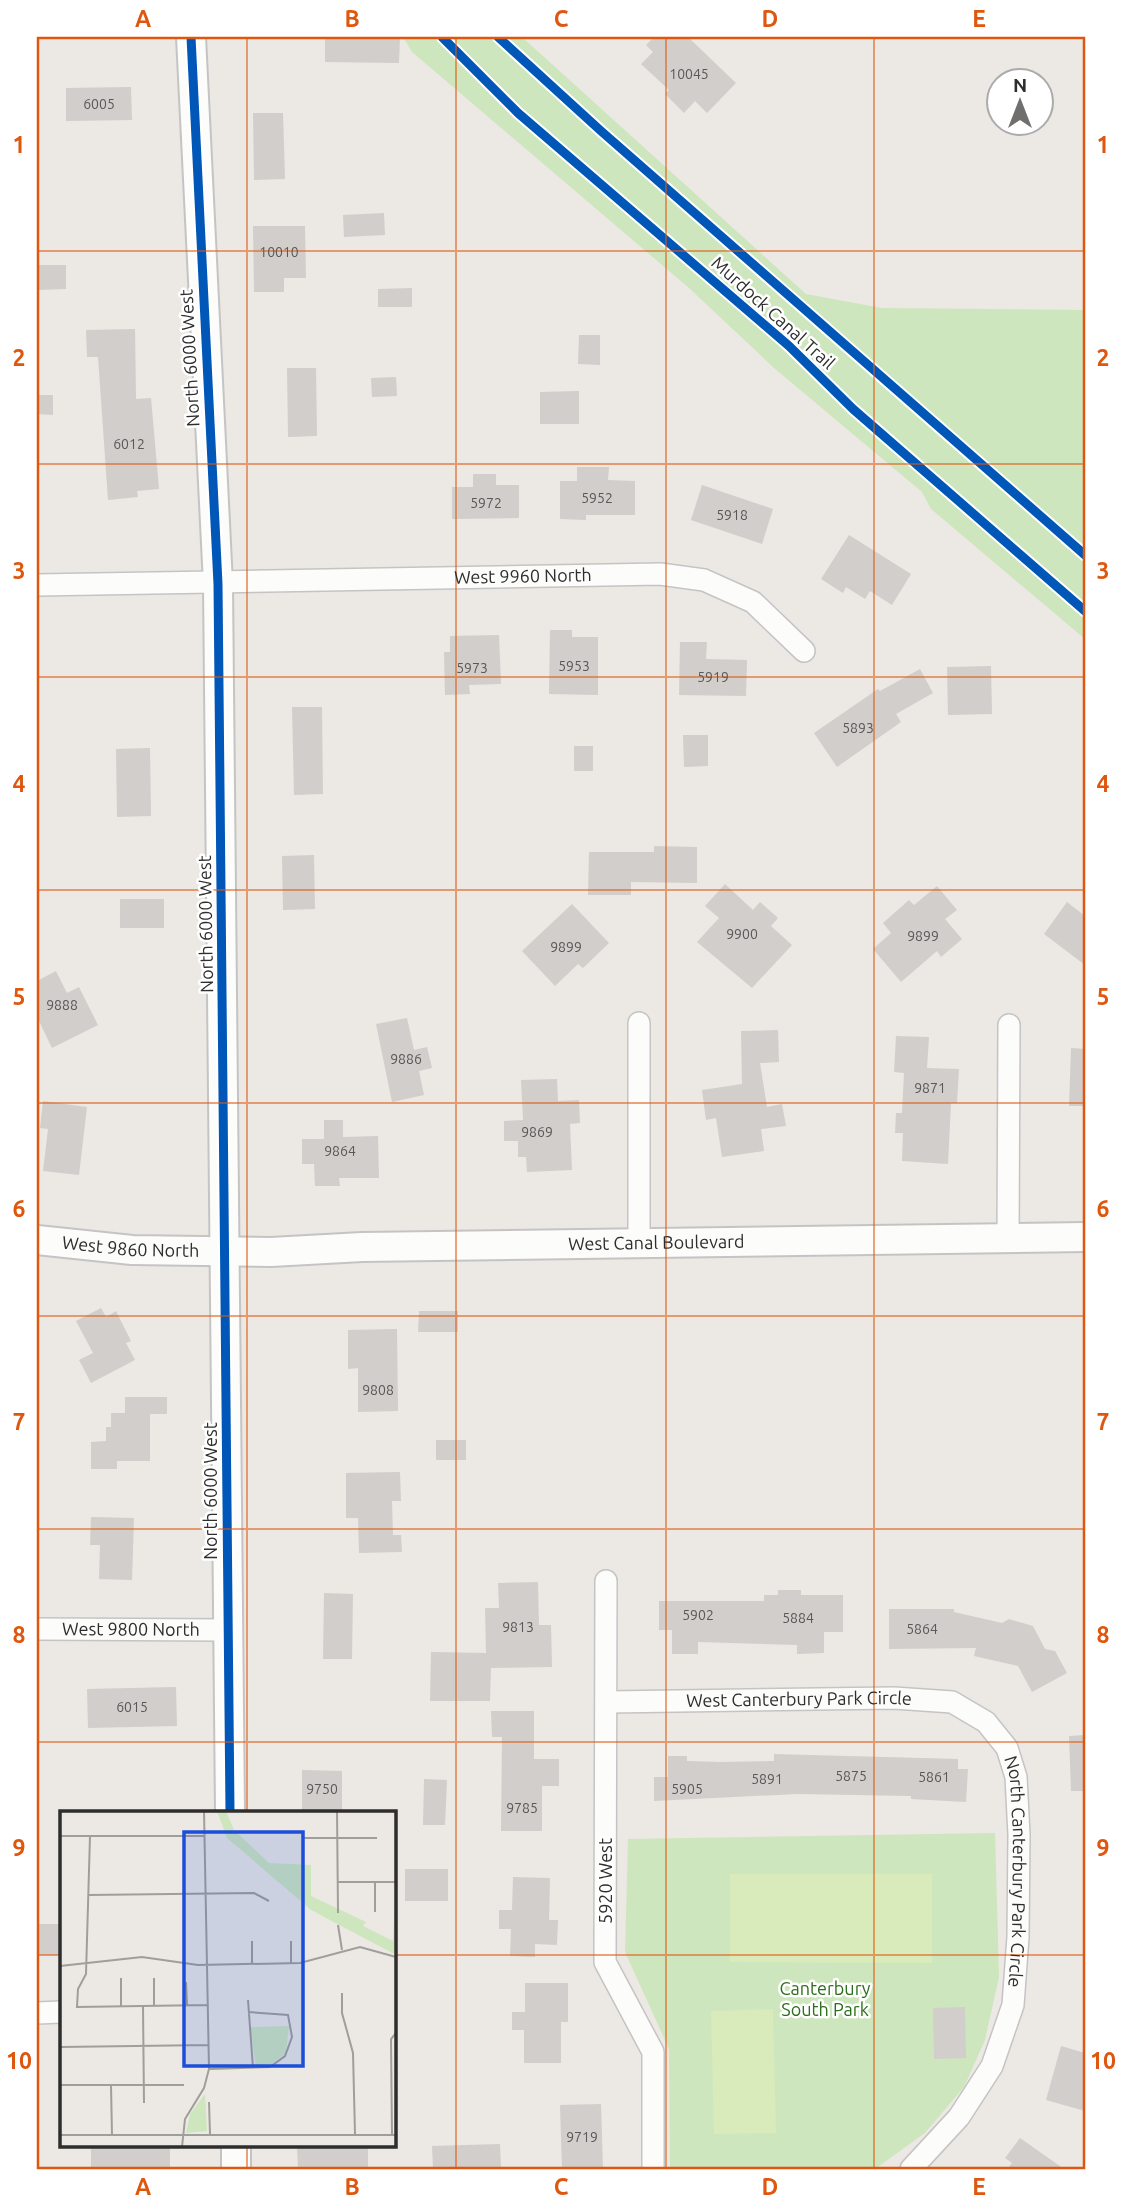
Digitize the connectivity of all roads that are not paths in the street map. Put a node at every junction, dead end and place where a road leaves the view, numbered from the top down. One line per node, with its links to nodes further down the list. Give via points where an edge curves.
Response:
1 (191, 37): 2 (street, North 6000 West)
2 (218, 584): 3 (street, West 9960 North); 4 (street, West 9960 North, via 264,579 660,574 704,580 752,602); 11 (street, North 6000 West)
3 (37, 585)
4 (804, 651)
5 (639, 1023): 10 (street)
6 (1009, 1026): 9 (street)
7 (1085, 1237): 9 (street, West Canal Boulevard)
8 (37, 1240): 11 (street, West 9860 North, via 132,1250)
9 (1008, 1240): 10 (street, West Canal Boulevard)
10 (639, 1242): 11 (street, West Canal Boulevard)
11 (226, 1250): 14 (street, North 6000 West)
12 (606, 1581): 15 (street, 5920 West)
13 (37, 1629): 14 (street, West 9800 North)
14 (228, 1630): 17 (street, North 6000 West)
15 (608, 1702): 16 (street, West Canterbury Park Circle, via 894,1698 952,1702); 23 (street, 5920 West, via 606,1962 653,2052)
16 (986, 1722): 21 (street, North Canterbury Park Circle, via 1007,1748 1016,1776 1018,1937 1013,2004 992,2066 959,2117)
17 (230, 1811)
18 (60, 2012): 19 (street)
19 (37, 2013)
20 (236, 2146): 22 (street)
21 (913, 2168)
22 (236, 2169)
23 (653, 2169)

